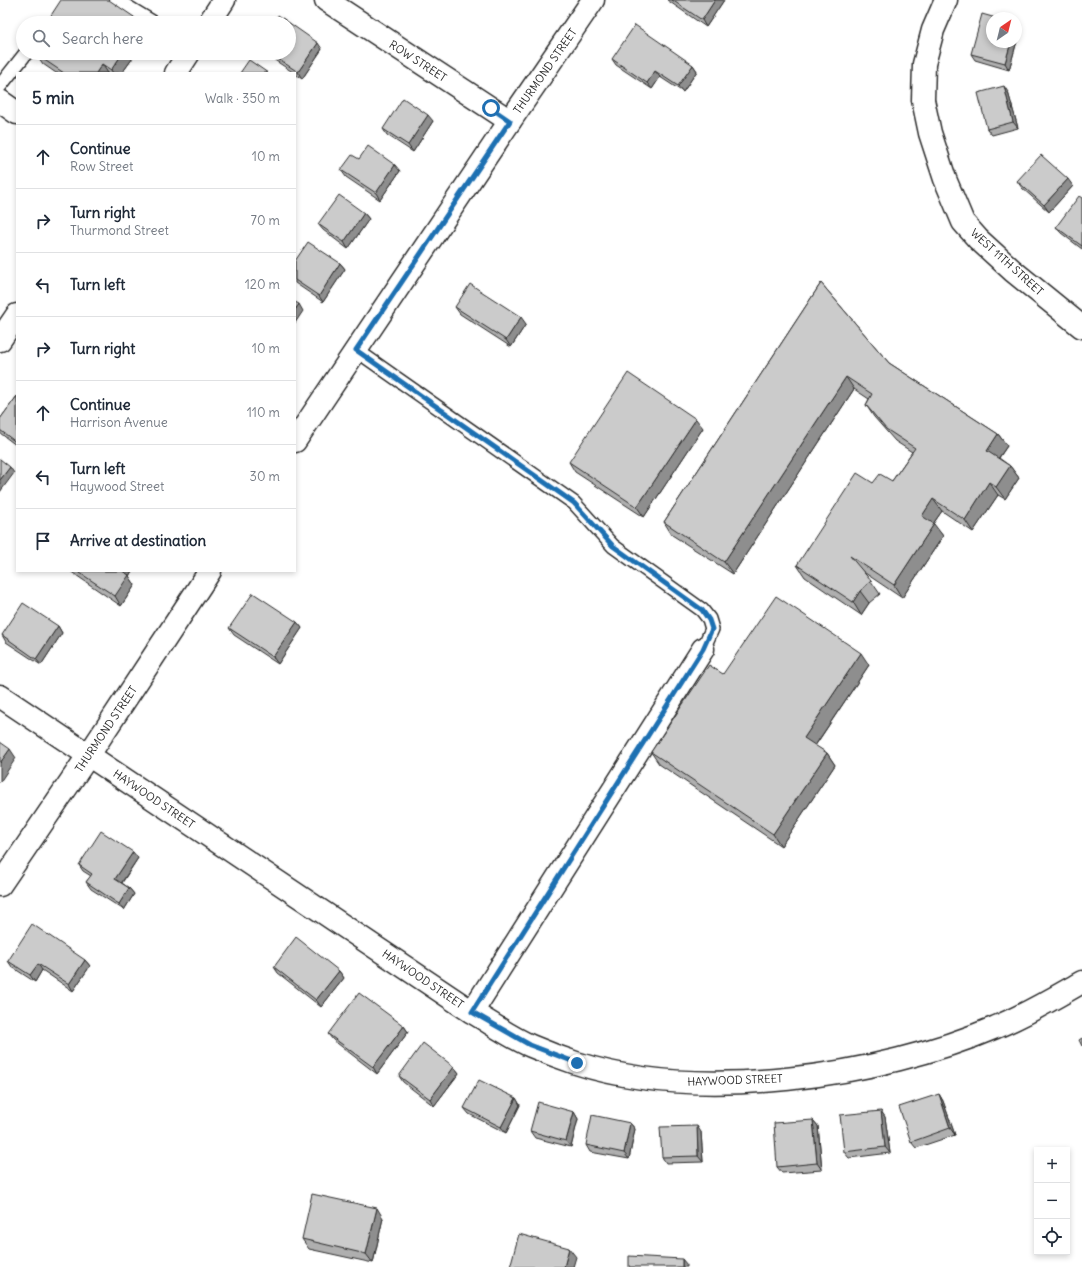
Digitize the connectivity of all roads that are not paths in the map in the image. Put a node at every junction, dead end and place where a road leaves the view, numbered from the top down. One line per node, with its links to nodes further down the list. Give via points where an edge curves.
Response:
1 (116, 0): 6 (lane)
2 (224, 0): 7 (street)
3 (326, 0): 14 (street, ROW STREET)
4 (594, 0): 14 (street, THURMOND STREET)
5 (946, 0): 16 (street, WEST 11TH STREET, via 933,30 924,64 923,100 930,133 948,186 963,222 978,239)
6 (142, 16)
7 (214, 16)
8 (20, 60): 11 (lane)
9 (184, 60): 10 (street)
10 (177, 72)
11 (0, 86)
12 (0, 101): 13 (street)
13 (16, 112)
14 (510, 121): 18 (street, THURMOND STREET)
15 (16, 316): 17 (street)
16 (1082, 327)
17 (0, 340)
18 (356, 350): 19 (street, THURMOND STREET); 21 (lane, via 574,503 613,546 702,610 712,629)
19 (296, 440)
20 (209, 572): 23 (street, THURMOND STREET)
21 (703, 649): 27 (street)
22 (0, 696): 23 (street, HAYWOOD STREET)
23 (88, 756): 24 (street, THURMOND STREET); 27 (street, HAYWOOD STREET)
24 (6, 863): 25 (street, THURMOND STREET)
25 (0, 885)
26 (1082, 982): 27 (street, HAYWOOD STREET, via 996,1027 942,1047 873,1065 804,1077 758,1081 701,1083 636,1078 577,1063 530,1045)
27 (472, 1012)

